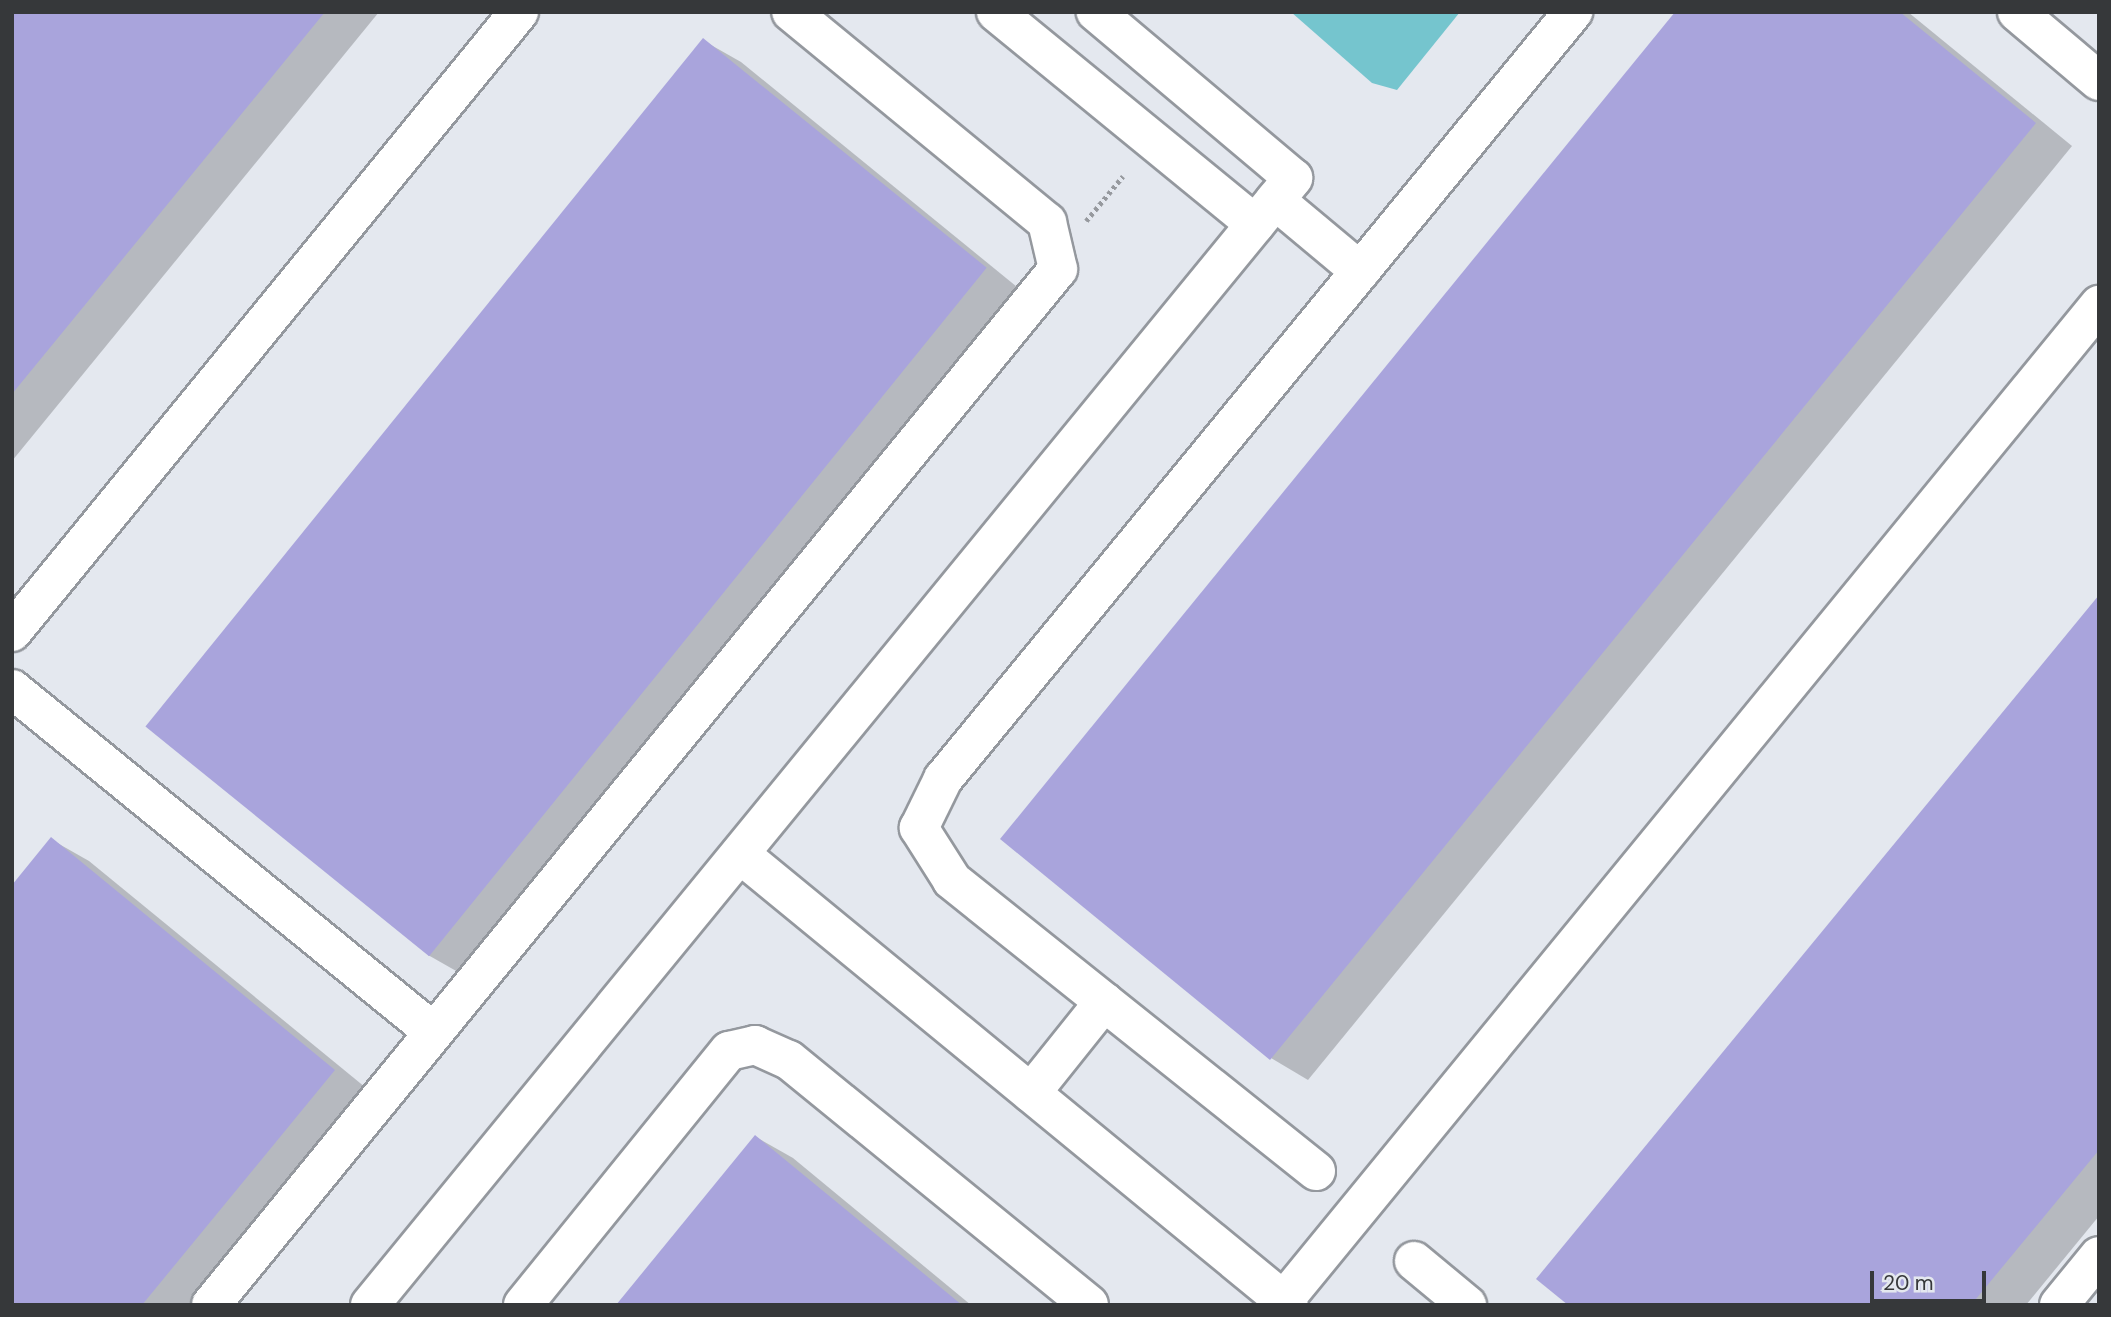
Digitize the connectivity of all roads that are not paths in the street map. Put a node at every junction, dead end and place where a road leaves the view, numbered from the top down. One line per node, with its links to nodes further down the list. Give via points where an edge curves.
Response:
1 (519, 12): 11 (lane)
2 (791, 12): 15 (lane, via 1047,222 1058,269)
3 (996, 12): 8 (lane)
4 (1096, 12): 8 (lane)
5 (1573, 12): 9 (lane)
6 (2017, 12): 7 (lane)
7 (2099, 81)
8 (1274, 201): 9 (lane); 13 (lane)
9 (1360, 271): 14 (lane, via 943,779 919,828 953,880)
10 (2099, 305): 20 (lane)
11 (12, 632)
12 (12, 689): 15 (lane)
13 (740, 854): 16 (lane); 22 (lane)
14 (1104, 1002): 16 (lane); 17 (lane)
15 (431, 1030): 21 (lane)
16 (1031, 1093): 20 (lane)
17 (1316, 1171)
18 (2099, 1256): 26 (lane)
19 (1414, 1261): 25 (lane)
20 (1284, 1303)
21 (211, 1305)
22 (370, 1305)
23 (523, 1305): 24 (lane, via 729,1051 755,1045 789,1060)
24 (1089, 1305)
25 (1467, 1305)
26 (2059, 1305)

